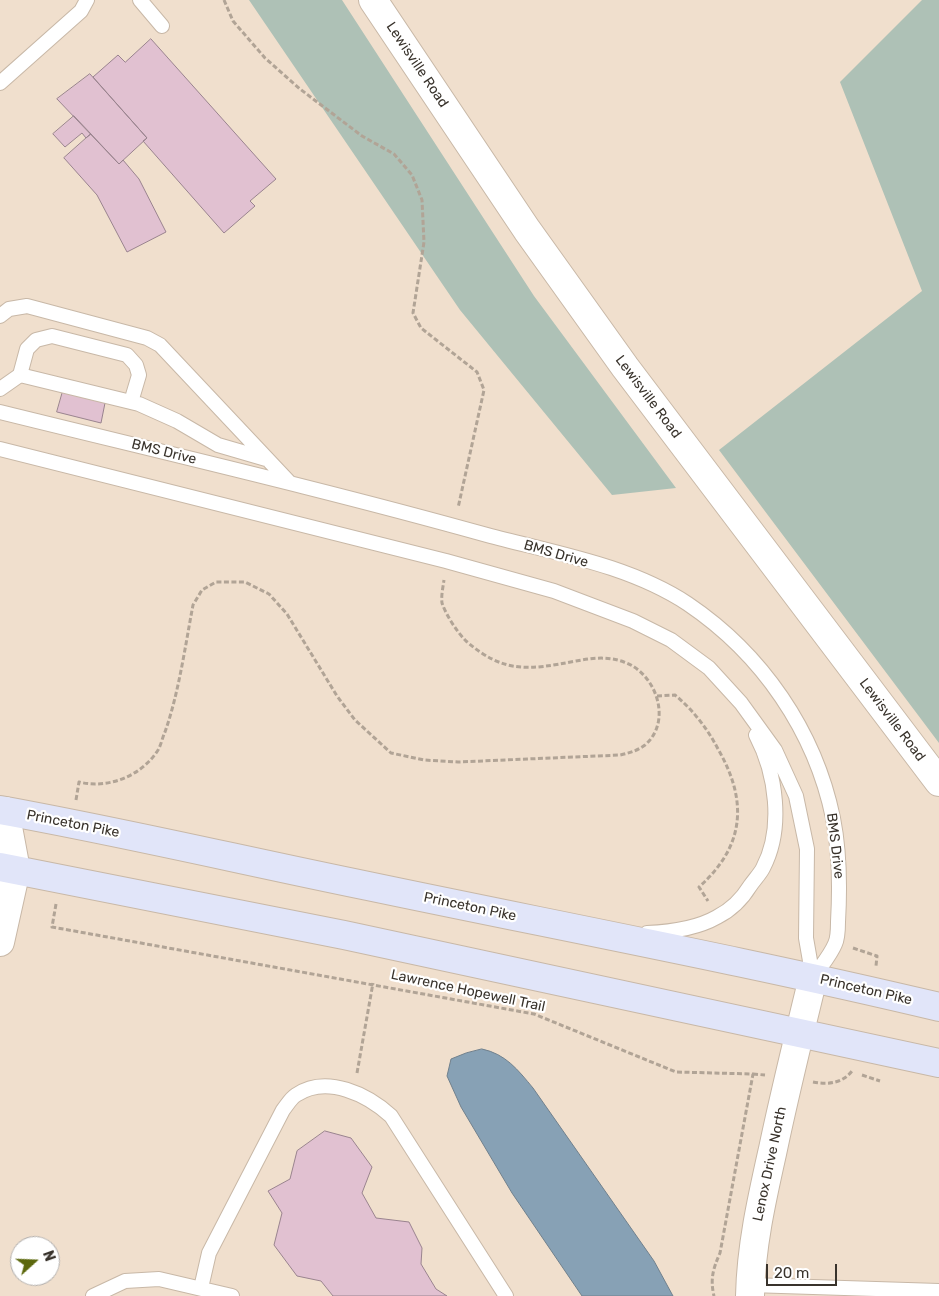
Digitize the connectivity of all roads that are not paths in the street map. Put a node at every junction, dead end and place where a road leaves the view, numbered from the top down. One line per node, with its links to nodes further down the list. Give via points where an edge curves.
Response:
1 (87, 0): 5 (lane, via 81,11)
2 (140, 0): 4 (lane)
3 (373, 0): 15 (street, Lewisville Road, via 625,367)
4 (162, 26)
5 (0, 83)
6 (0, 316): 12 (lane, via 9,310 27,306 147,338 160,346)
7 (20, 375): 8 (lane); 9 (lane); 9 (lane, via 27,349 36,340 52,336 127,355 136,365 139,376)
8 (0, 389)
9 (131, 402): 12 (lane, via 177,421 218,445)
10 (0, 412): 13 (lane, BMS Drive)
11 (0, 449): 14 (lane, BMS Drive, via 554,591 633,621 671,640 708,668)
12 (267, 459): 13 (lane)
13 (290, 483): 20 (lane, BMS Drive, via 622,572 688,604 724,634 762,670 792,711 808,740 830,803 840,886 837,943)
14 (740, 703): 18 (lane, BMS Drive, via 762,746 774,789 771,845 763,867 736,904 704,923 665,933); 20 (lane, BMS Drive, via 775,750 796,796 807,849 806,938)
15 (939, 782)
16 (2, 814): 17 (street); 18 (main road, Princeton Pike, via 84,824)
17 (8, 869): 19 (street); 22 (main road, via 344,935)
18 (602, 935): 20 (main road, Princeton Pike)
19 (0, 942)
20 (813, 978): 21 (main road, Princeton Pike); 22 (street, BMS Drive)
21 (939, 1007)
22 (799, 1032): 23 (main road); 25 (street, Lenox Drive North, via 751,1258)
23 (939, 1063)
24 (201, 1288): 27 (lane, via 159,1279 125,1281); 28 (lane); 29 (lane, via 209,1254 283,1110 296,1095 330,1087 376,1102 391,1116)
25 (750, 1291): 26 (lane)
26 (939, 1291)
27 (93, 1296)
28 (232, 1296)
29 (506, 1296)

